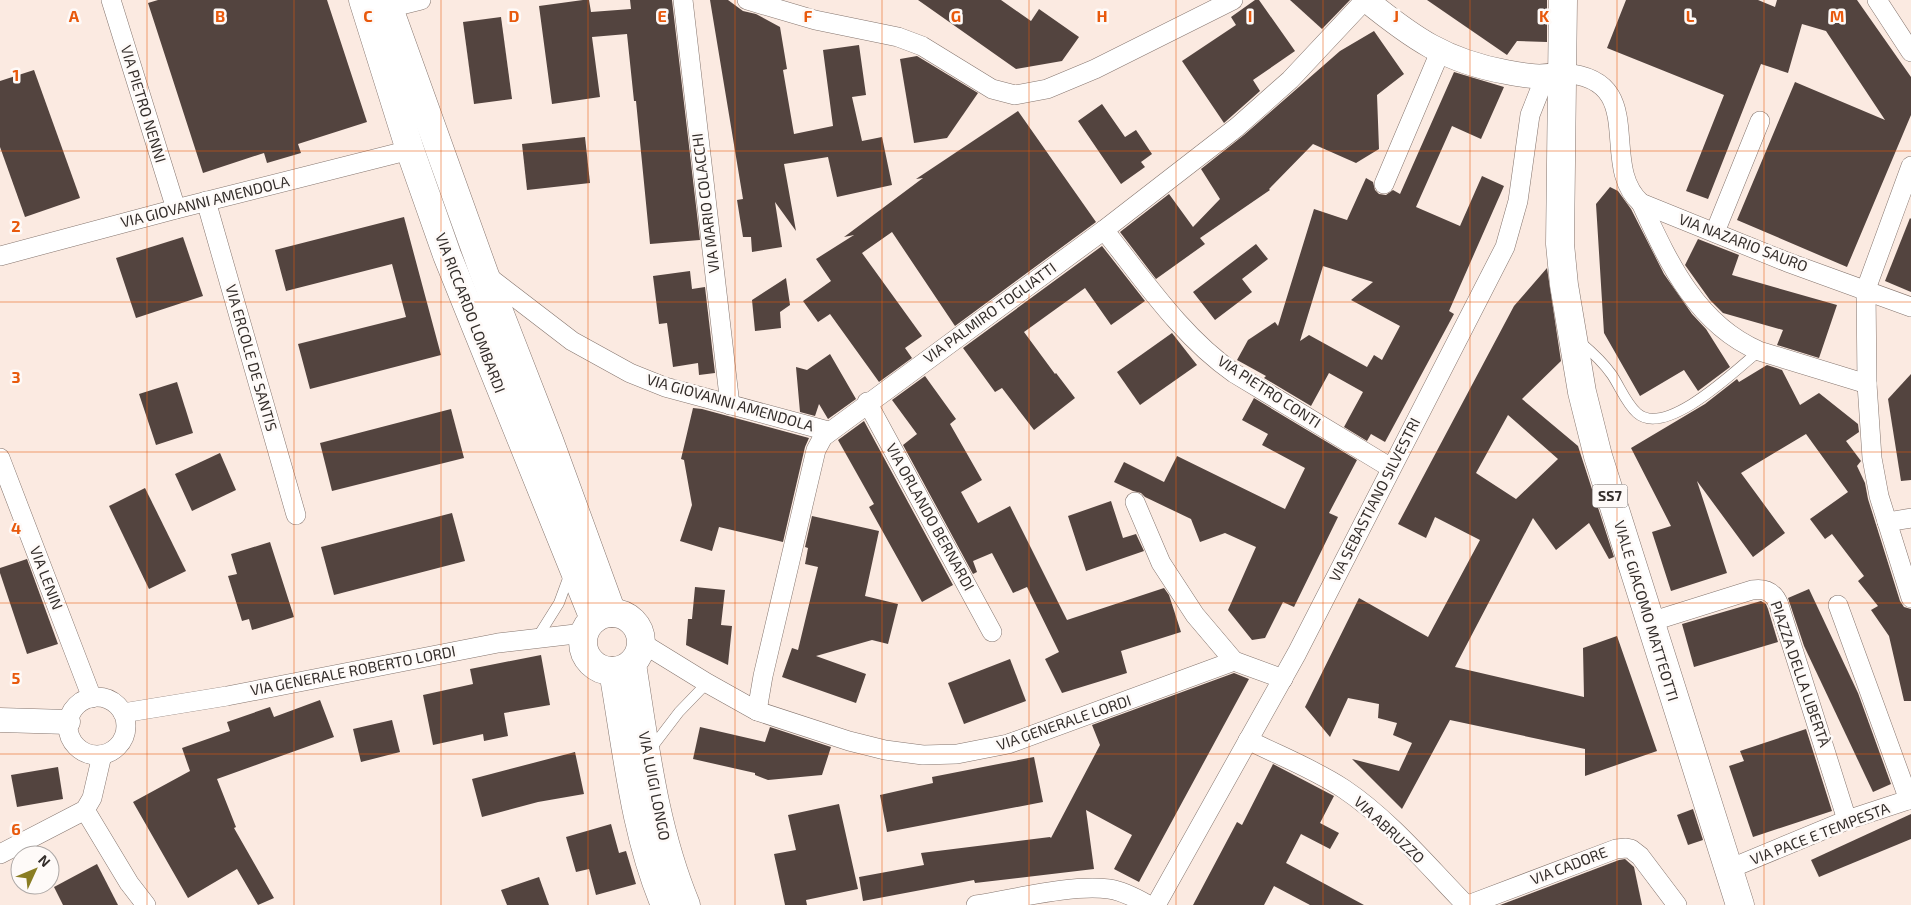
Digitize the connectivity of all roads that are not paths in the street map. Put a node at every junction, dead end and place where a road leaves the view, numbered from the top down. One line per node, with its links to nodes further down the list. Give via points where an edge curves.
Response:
1 (111, 0): 20 (street, VIA PIETRO NENNI)
2 (363, 0): 15 (main road, VIA RICCARDO LOMBARDI)
3 (421, 0): 10 (street)
4 (683, 0): 31 (street, VIA MARIO COLACCHI)
5 (747, 0): 6 (street, via 828,23 903,39 922,46 992,89 1015,95 1047,89 1101,66)
6 (1234, 0)
7 (1365, 0): 11 (street, via 1414,38); 21 (street, VIA PALMIRO TOGLIATTI, via 1274,96)
8 (1563, 0): 13 (main road, SS7)
9 (1877, 0): 12 (street)
10 (387, 4): 24 (main road, VIA RICCARDO LOMBARDI)
11 (1440, 52): 13 (street, via 1490,69 1526,76); 17 (street)
12 (1911, 52)
13 (1554, 75): 19 (street, via 1583,75 1603,86 1613,102 1627,178); 27 (main road, VIALE GIACOMO MATTEOTTI / SS7, via 1560,244); 34 (street, VIA SEBASTIANO SILVESTRI, via 1530,115 1518,201 1505,247)
14 (1760, 122): 22 (street)
15 (410, 150): 18 (street, VIA GIOVANNI AMENDOLA); 39 (main road, VIA RICCARDO LOMBARDI, via 447,255)
16 (1911, 166): 25 (street)
17 (1384, 184)
18 (206, 201): 20 (street, VIA GIOVANNI AMENDOLA); 36 (street, VIA ERCOLE DE SANTIS)
19 (1641, 203): 22 (street, VIA NAZARIO SAURO); 28 (street, via 1670,264 1688,291 1721,329)
20 (176, 209): 23 (street, VIA GIOVANNI AMENDOLA)
21 (1104, 230): 30 (street, VIA PALMIRO TOGLIATTI); 34 (street, VIA PIETRO CONTI, via 1182,327 1207,352 1234,373)
22 (1715, 232): 25 (street, VIA NAZARIO SAURO, via 1787,262)
23 (0, 256)
24 (484, 273): 31 (street, VIA GIOVANNI AMENDOLA, via 572,341 615,366 665,387); 42 (main road, VIA RICCARDO LOMBARDI, via 549,440)
25 (1866, 289): 26 (street, VIA NAZARIO SAURO); 29 (street)
26 (1911, 307)
27 (1574, 337): 28 (lane, via 1607,369 1637,414 1648,418 1670,414 1698,401); 43 (main road, VIALE GIACOMO MATTEOTTI / SS7, via 1593,439)
28 (1759, 350): 29 (street)
29 (1866, 384): 38 (street, via 1872,458)
30 (867, 402): 32 (street, VIA PALMIRO TOGLIATTI); 44 (street, VIA ORLANDO BERNARDI)
31 (730, 405): 32 (street, VIA GIOVANNI AMENDOLA)
32 (828, 431): 51 (street, VIA PALMIRO TOGLIATTI, via 816,450)
33 (0, 458): 50 (street, VIA LENIN)
34 (1391, 468): 48 (street, VIA SEBASTIANO SILVESTRI)
35 (1135, 502): 47 (street, via 1165,569 1195,615)
36 (296, 515)
37 (1911, 518): 38 (street)
38 (1887, 522): 40 (street)
39 (571, 568): 42 (main road, VIA RICCARDO LOMBARDI); 45 (lane, via 559,603)
40 (1911, 598)
41 (1838, 605): 58 (street)
42 (596, 622): 45 (street, VIA GENERALE ROBERTO LORDI); 46 (main road, via 621,614 630,618 640,634); 46 (main road, via 584,649 591,663 598,668)
43 (1650, 622): 60 (street, PIAZZA DELLA LIBERTÀ, via 1752,590 1763,589 1772,593 1779,605); 62 (main road, VIALE GIACOMO MATTEOTTI / SS7)
44 (992, 632)
45 (536, 638): 52 (street, VIA GENERALE ROBERTO LORDI)
46 (629, 660): 49 (street, VIA GENERALE LORDI); 56 (main road, VIA LUIGI LONGO); 64 (main road, VIA LUIGI LONGO, via 634,797 644,844)
47 (1234, 661): 48 (street); 51 (street, VIA GENERALE LORDI, via 1024,739 957,754 923,755 866,746)
48 (1283, 679): 55 (street, VIA SEBASTIANO SILVESTRI)
49 (707, 683): 51 (street, VIA GENERALE LORDI); 56 (lane, via 679,712)
50 (92, 698): 52 (street, via 110,700); 54 (street, via 76,706)
51 (757, 711)
52 (123, 714): 57 (street, via 126,722 123,740 111,752)
53 (0, 720): 54 (street)
54 (68, 722): 57 (street, via 68,732 77,747 93,755)
55 (1248, 740): 68 (street, VIA SEBASTIANO SILVESTRI); 69 (street, VIA ABRUZZO, via 1325,778 1355,797)
56 (647, 754): 65 (main road, VIA LUIGI LONGO, via 662,834)
57 (102, 755): 59 (street, via 92,798)
58 (1910, 800): 60 (street, VIA PACE E TEMPESTA)
59 (84, 810): 61 (street); 63 (street)
60 (1848, 820): 62 (street, VIA PACE E TEMPESTA)
61 (0, 854)
62 (1729, 869): 71 (main road, VIALE GIACOMO MATTEOTTI / SS7)
63 (146, 905)
64 (665, 905)
65 (686, 905)
66 (976, 905): 67 (street, via 1087,888 1118,891)
67 (1148, 905)
68 (1156, 905)
69 (1467, 905): 70 (street, VIA CADORE, via 1616,848 1626,848 1640,856)
70 (1677, 905)
71 (1740, 905)

